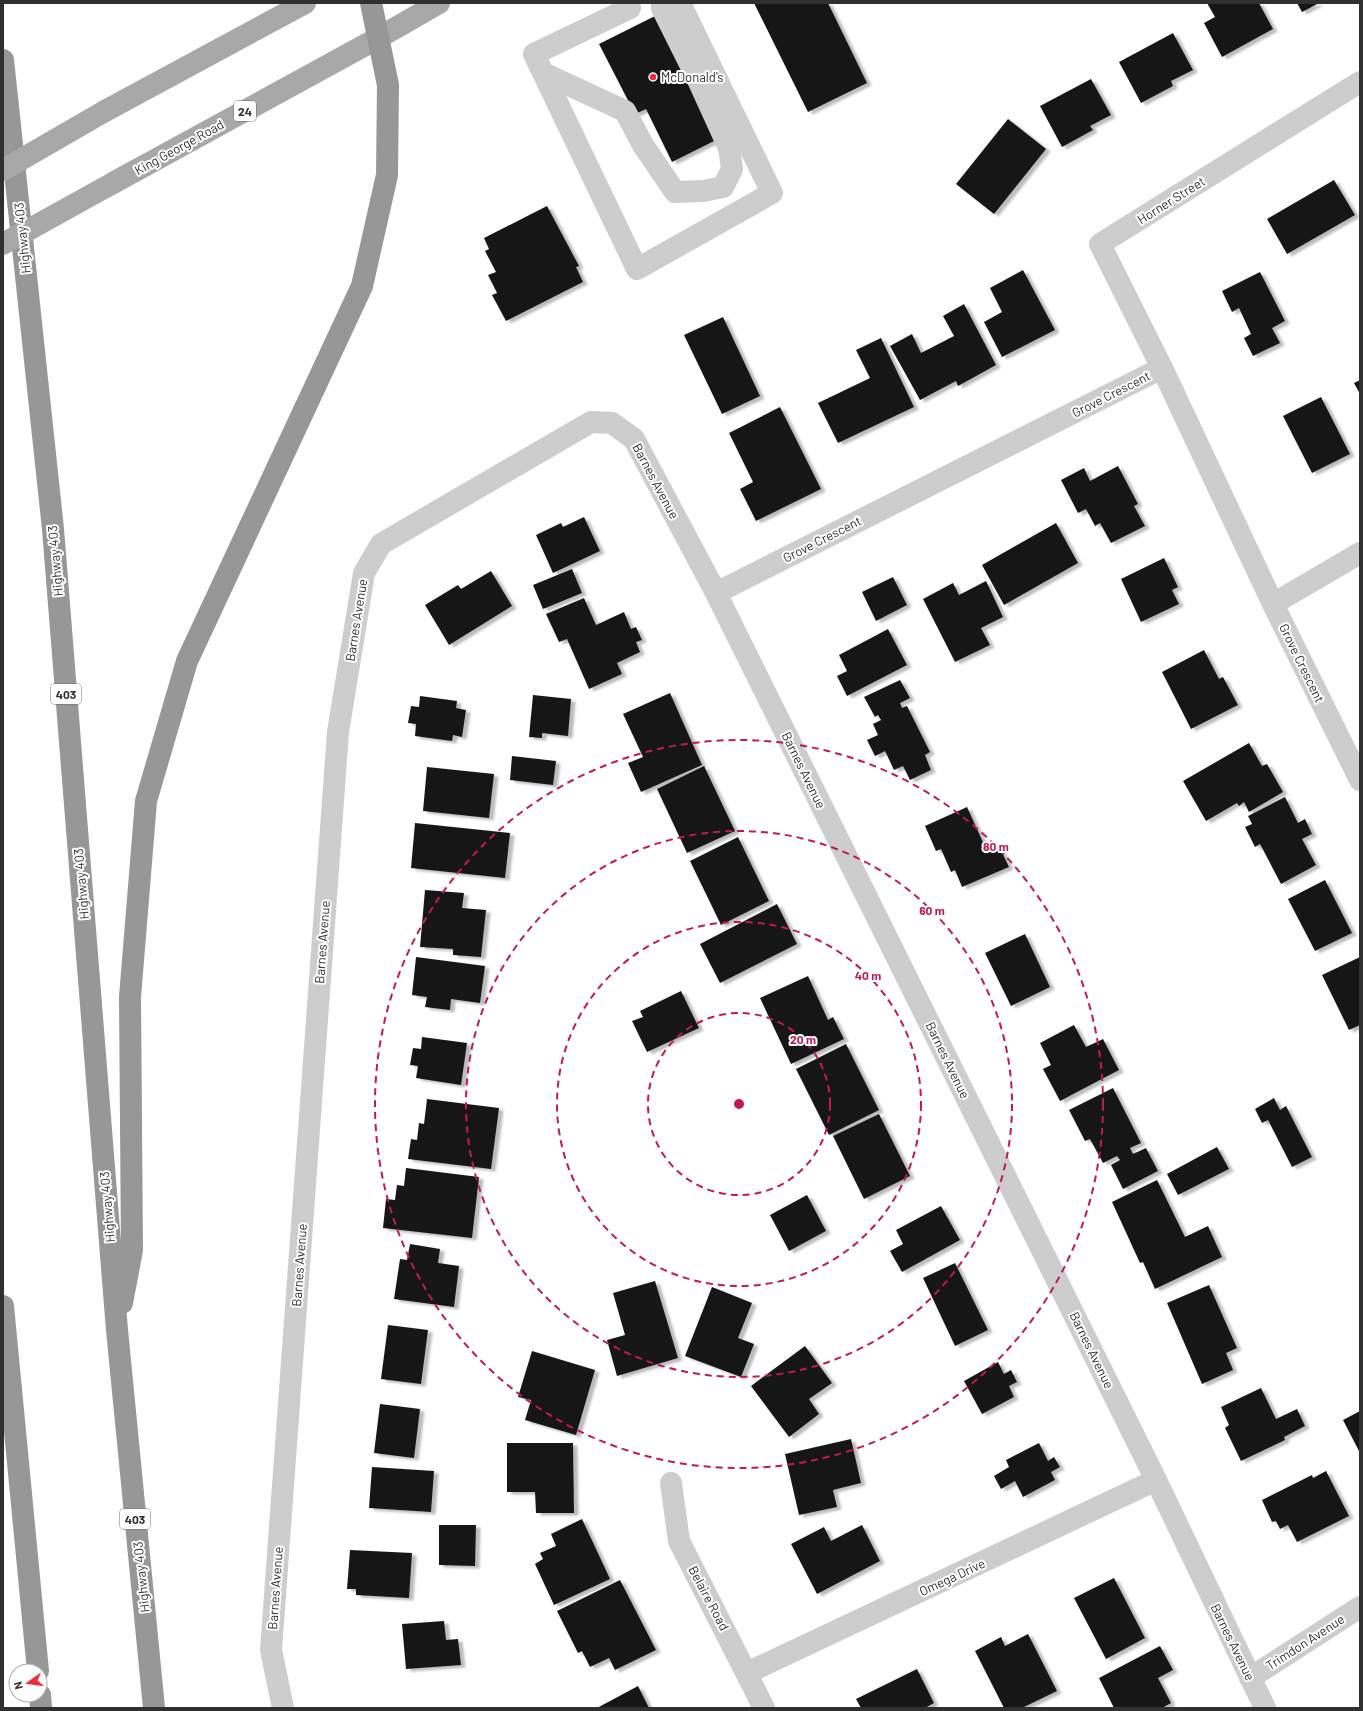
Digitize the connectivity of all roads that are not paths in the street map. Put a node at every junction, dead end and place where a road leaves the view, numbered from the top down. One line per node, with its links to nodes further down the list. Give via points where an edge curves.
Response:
1 (305, 3): 11 (main road, bridge, via 105,111)
2 (371, 3): 7 (highway)
3 (439, 3): 7 (main road, King George Road)
4 (628, 3): 9 (street, via 630,8 534,54)
5 (662, 3): 9 (street, via 662,8 729,148 732,169 723,187 675,192 643,145 625,111)
6 (680, 3): 9 (street, via 772,193 637,269)
7 (378, 38): 12 (main road, King George Road / 24, bridge); 19 (highway, via 388,85 387,175 362,286 187,661 146,801 130,997 132,1250)
8 (3, 60): 19 (highway, Highway 403 / 403, via 53,529)
9 (543, 73)
10 (1360, 82): 13 (street, Horner Street, via 1100,244)
11 (3, 170)
12 (3, 244)
13 (1162, 368): 15 (street, Grove Crescent); 16 (street, Grove Crescent)
14 (1360, 553): 16 (street)
15 (716, 593): 20 (street, Barnes Avenue); 27 (street, Barnes Avenue, via 634,439 612,423 591,422 381,544 364,573 338,732 270,1650)
16 (1273, 604): 17 (street, Grove Crescent)
17 (1360, 780)
18 (3, 1306): 23 (highway)
19 (117, 1330): 26 (highway, Highway 403 / 403)
20 (1156, 1480): 24 (street, Omega Drive); 25 (street, Barnes Avenue)
21 (671, 1483): 24 (street, Belaire Road, via 679,1541)
22 (1360, 1607): 25 (street, Trimdon Avenue)
23 (37, 1663)
24 (748, 1673): 28 (street, Belaire Road)
25 (1250, 1678): 29 (street, Barnes Avenue)
26 (154, 1708)
27 (283, 1708)
28 (764, 1708)
29 (1265, 1708)

